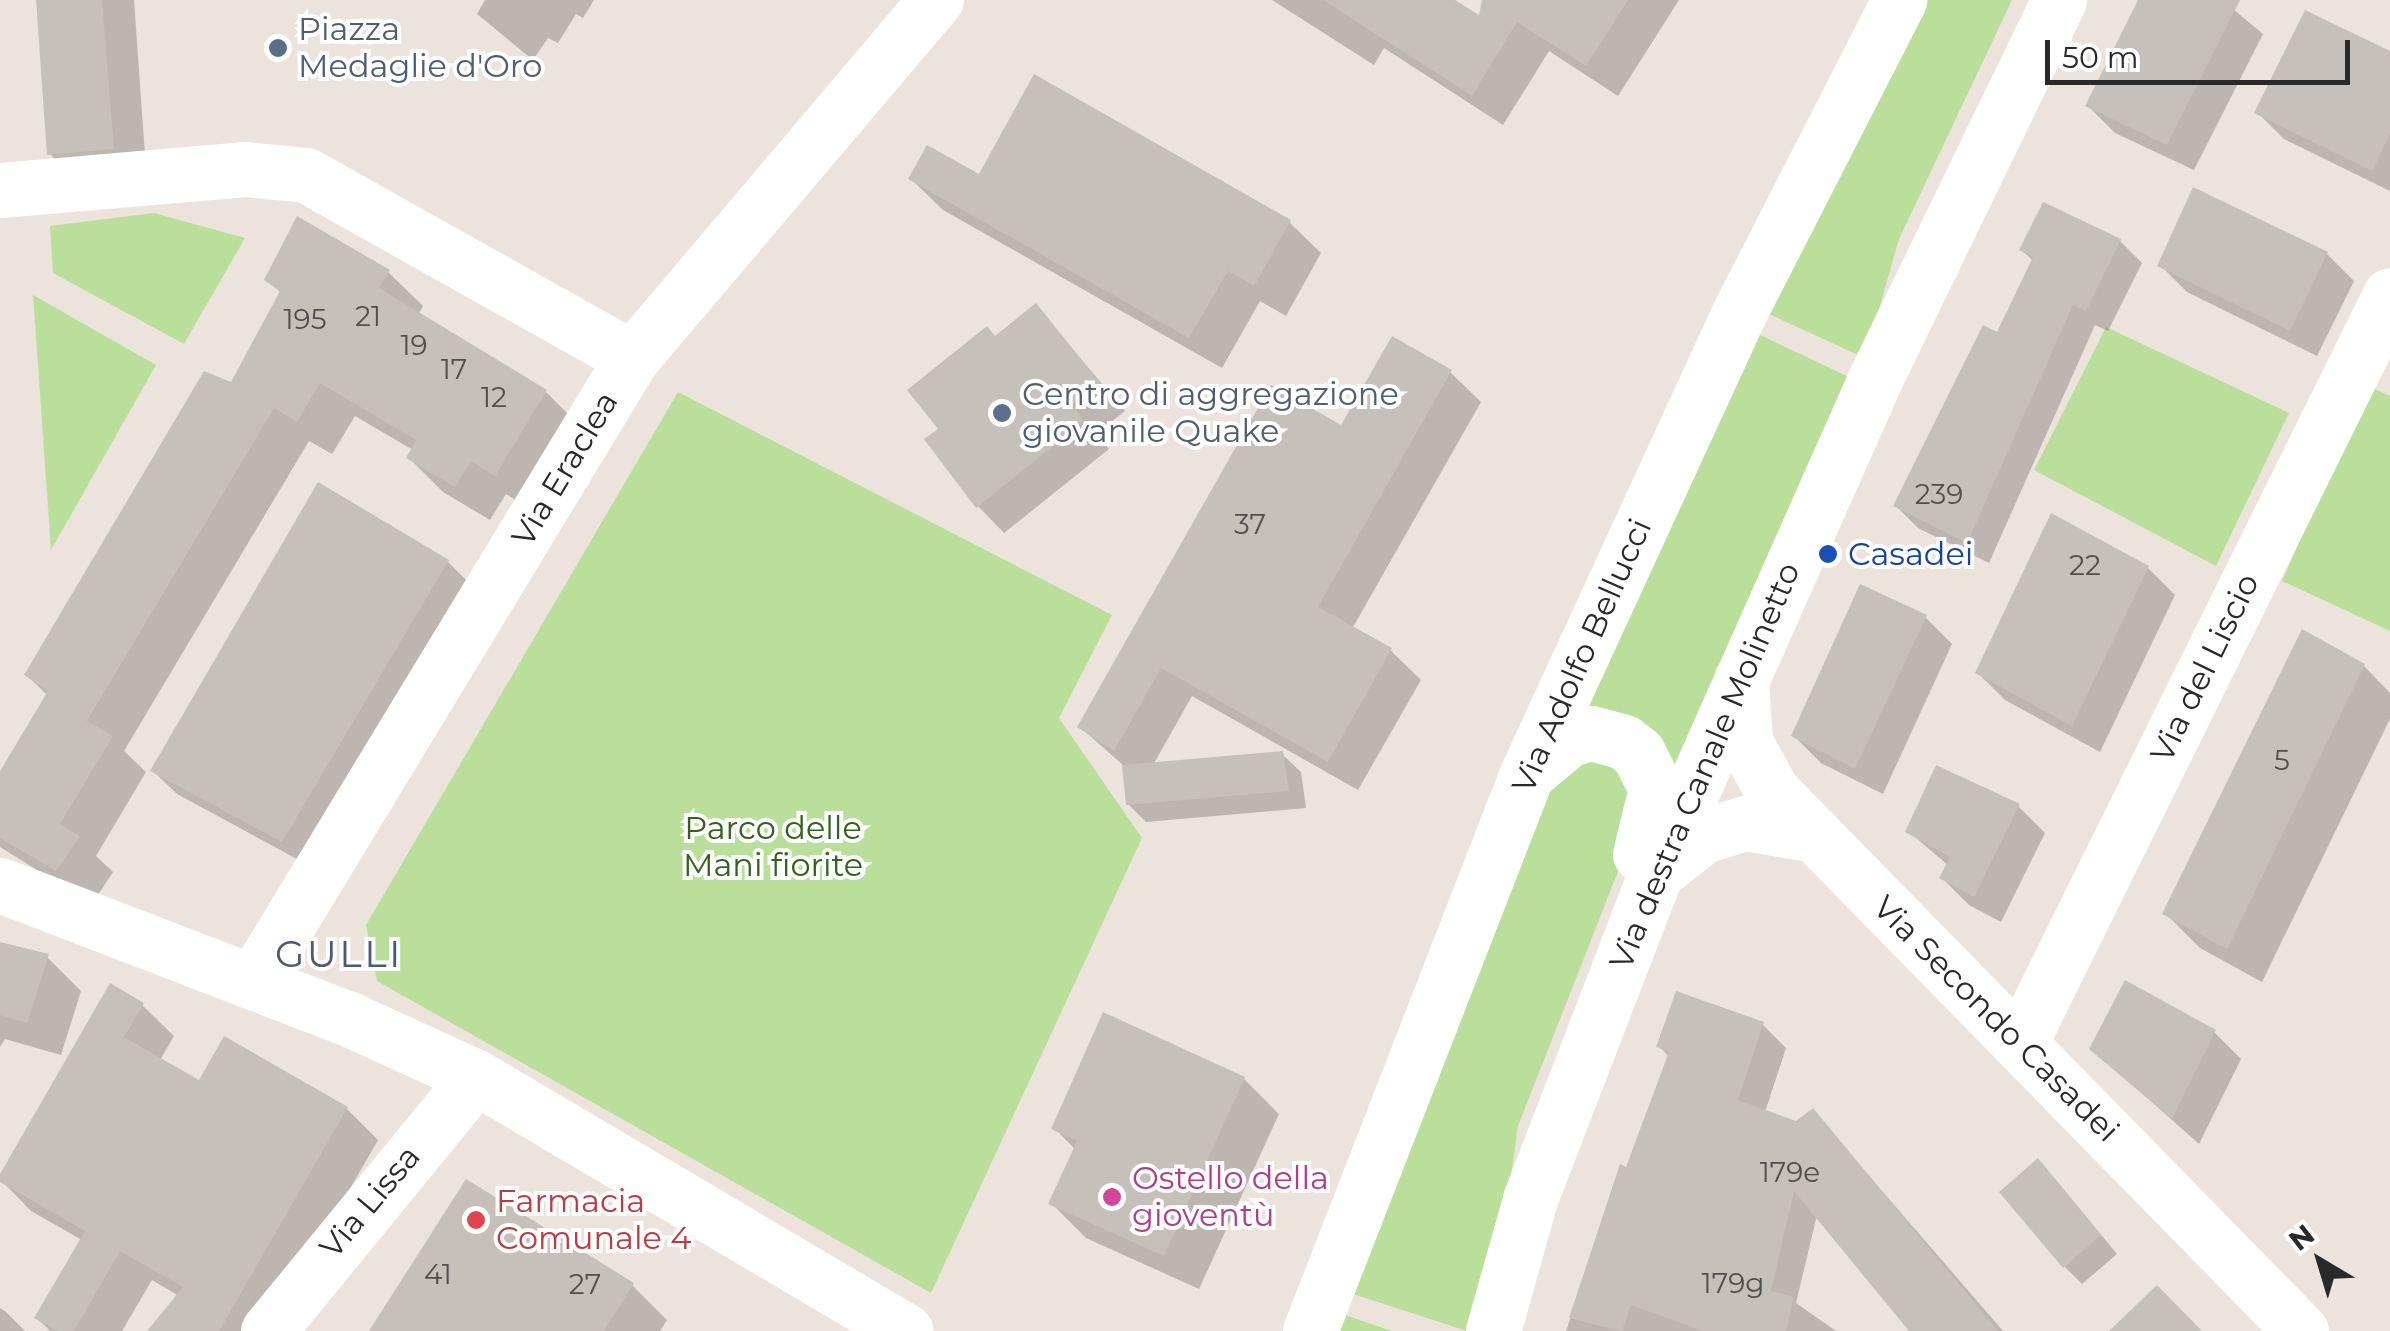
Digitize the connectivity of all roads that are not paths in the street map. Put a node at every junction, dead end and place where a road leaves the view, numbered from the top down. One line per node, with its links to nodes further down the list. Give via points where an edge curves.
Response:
1 (936, 0): 8 (street, Via Eraclea)
2 (1900, 0): 10 (street, Via Adolfo Bellucci, via 1738,313)
3 (2033, 0): 6 (street)
4 (2059, 0): 6 (street, Via destra Canale Molinetto)
5 (0, 190): 8 (street, via 245,169 306,175)
6 (1946, 232): 9 (street, Via destra Canale Molinetto)
7 (2390, 295): 15 (street, Via del Liscio)
8 (632, 358): 14 (street, Via Eraclea)
9 (1740, 677): 11 (street, Via Secondo Casadei, via 1752,760); 12 (street, Via destra Canale Molinetto)
10 (1526, 776): 17 (street, via 1553,748 1591,733 1609,735 1638,753 1656,788 1656,810 1549,1116); 20 (street, Via Adolfo Bellucci)
11 (1815, 835): 12 (street, via 1745,823 1702,836); 15 (street, Via Secondo Casadei)
12 (1655, 875): 17 (street, Via destra Canale Molinetto)
13 (0, 885): 14 (street)
14 (254, 982): 16 (street)
15 (2021, 1041): 22 (street, Via Secondo Casadei)
16 (476, 1077): 18 (street, Via Lissa); 19 (street)
17 (1530, 1199): 21 (street, Via destra Canale Molinetto)
18 (268, 1331)
19 (905, 1331)
20 (1310, 1331)
21 (1493, 1331)
22 (2300, 1331)

